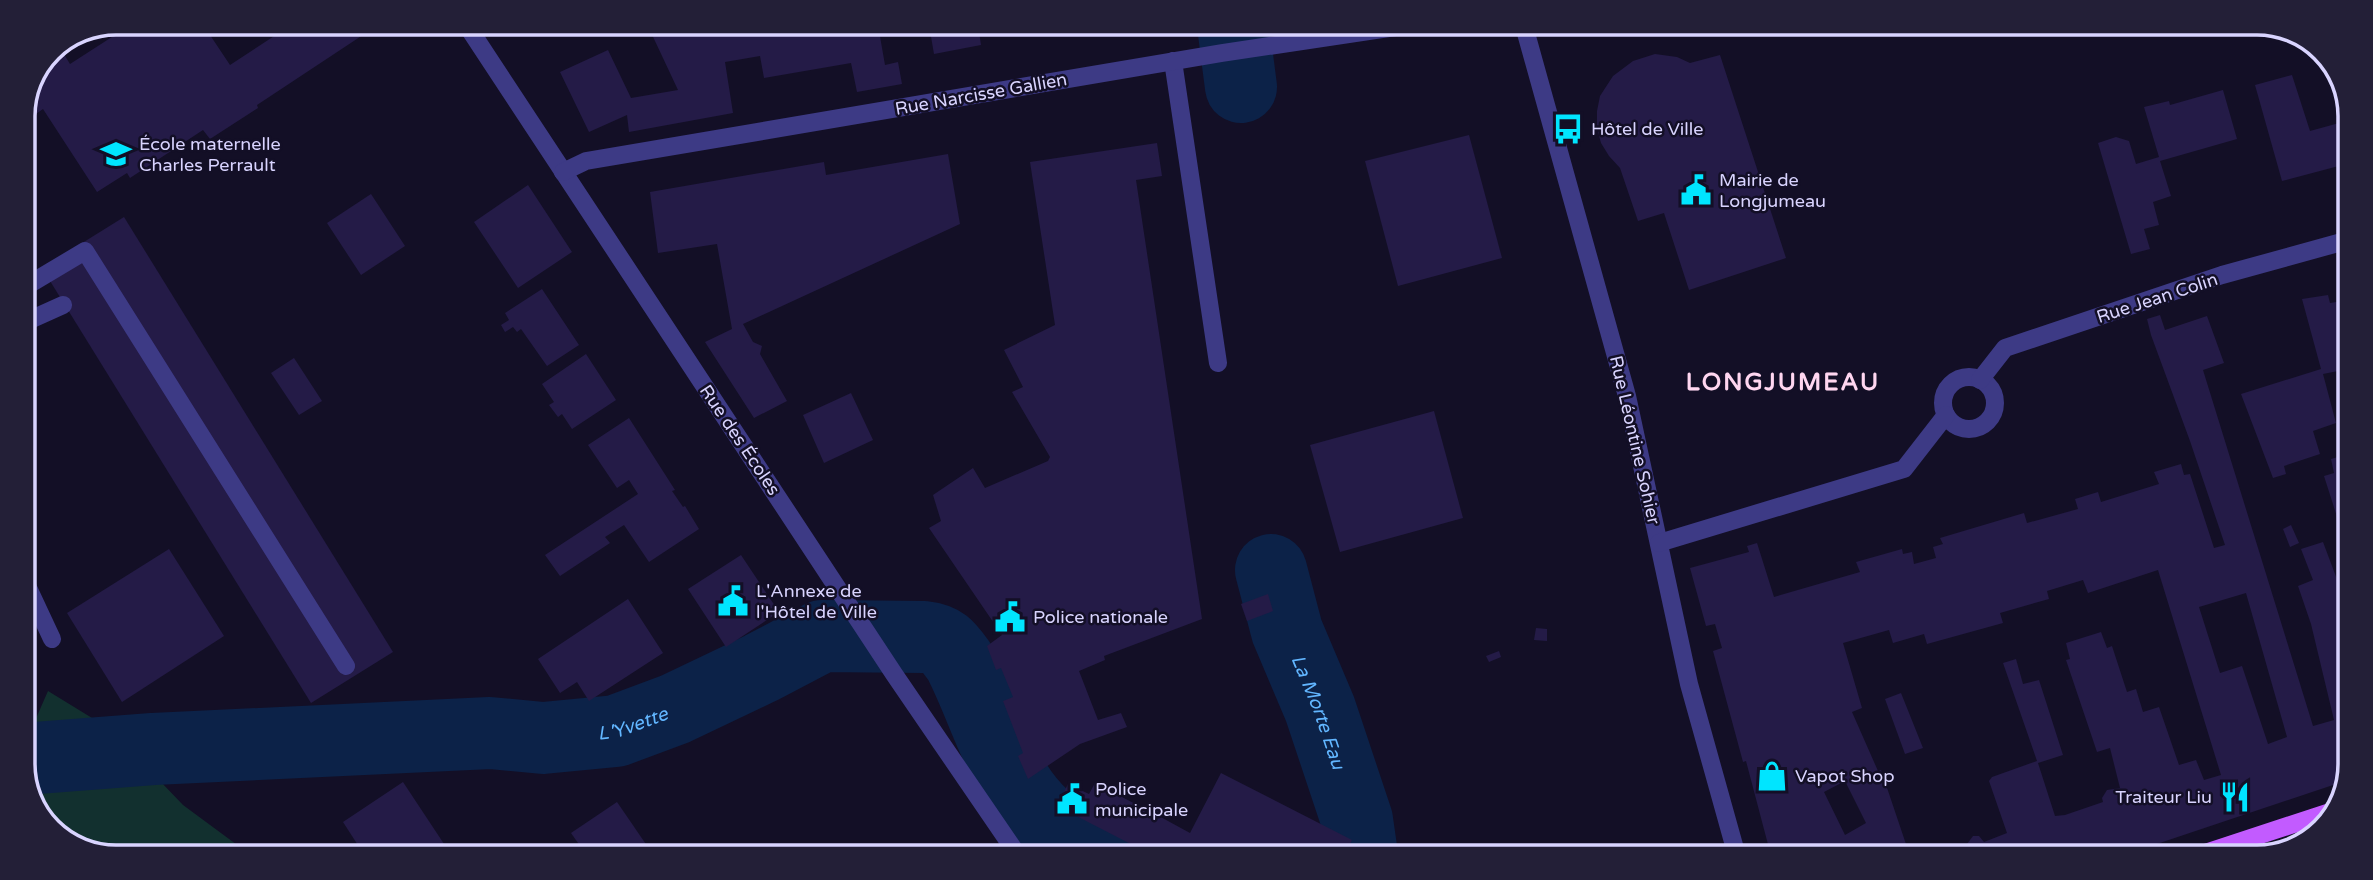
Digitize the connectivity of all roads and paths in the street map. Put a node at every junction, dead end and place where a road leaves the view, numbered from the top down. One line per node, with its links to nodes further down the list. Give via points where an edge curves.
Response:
1 (473, 35): 5 (street, Rue des Écoles)
2 (1342, 35): 4 (street, Rue Narcisse Gallien)
3 (1527, 35): 13 (street, Rue Léontine Sohier, via 1636,431)
4 (1172, 61): 5 (street, Rue Narcisse Gallien, via 586,161); 10 (street)
5 (563, 173): 18 (street, Rue des Écoles)
6 (2338, 243): 11 (street, Rue Jean Colin, via 2222,275 2005,348)
7 (35, 281): 16 (street, via 85,251)
8 (63, 305): 9 (street)
9 (35, 318)
10 (1218, 363)
11 (1980, 380): 12 (street, via 1965,377 1950,385 1943,400); 12 (street, via 1993,392 1990,418 1968,429)
12 (1946, 415): 13 (street, via 1904,470)
13 (1659, 543): 19 (street, Rue Léontine Sohier, via 1689,684)
14 (35, 602): 15 (street)
15 (52, 639)
16 (346, 666)
17 (2319, 816): 20 (main road)
18 (1011, 845)
19 (1734, 845)
20 (2230, 845)

